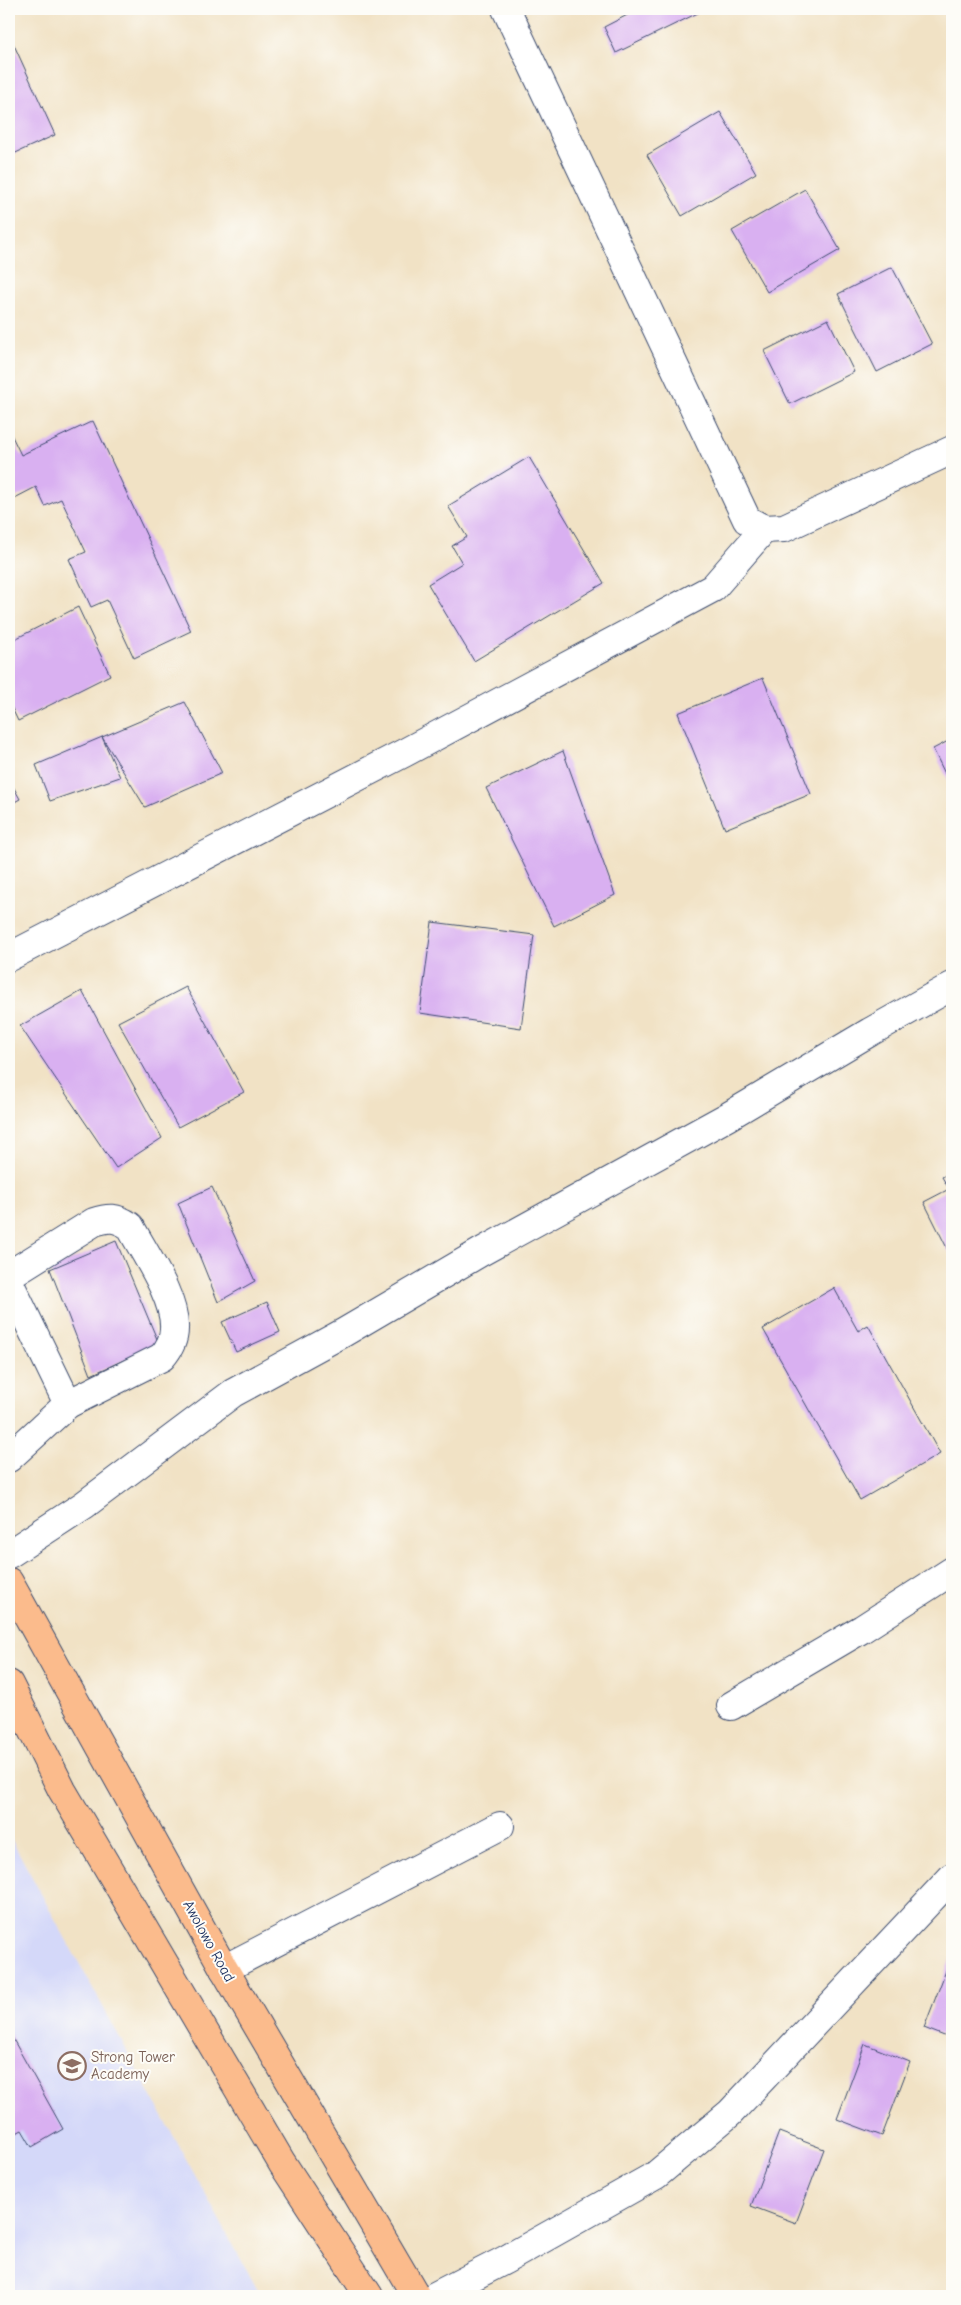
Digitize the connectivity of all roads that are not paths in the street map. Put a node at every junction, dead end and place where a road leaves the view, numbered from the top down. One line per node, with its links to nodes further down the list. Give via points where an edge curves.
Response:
1 (506, 9): 3 (street, via 747,520)
2 (952, 450): 3 (street, via 784,528)
3 (764, 529): 4 (street, via 713,588 404,754)
4 (9, 957)
5 (952, 986): 10 (street, via 727,1117 234,1393 84,1505)
6 (9, 1275): 8 (street, via 94,1222 109,1217 130,1226 169,1302 174,1329 171,1347 162,1357)
7 (9, 1282): 8 (street)
8 (68, 1404): 9 (street)
9 (9, 1458)
10 (9, 1554)
11 (952, 1571): 14 (street, via 862,1629)
12 (9, 1582): 17 (main road, Awolowo Road)
13 (9, 1684): 18 (main road, via 67,1799 282,2163)
14 (731, 1706)
15 (500, 1826): 17 (street)
16 (952, 1878): 20 (street, via 730,2113 656,2175)
17 (224, 1969): 19 (main road, Awolowo Road)
18 (369, 2296)
19 (416, 2296)
20 (435, 2296)

